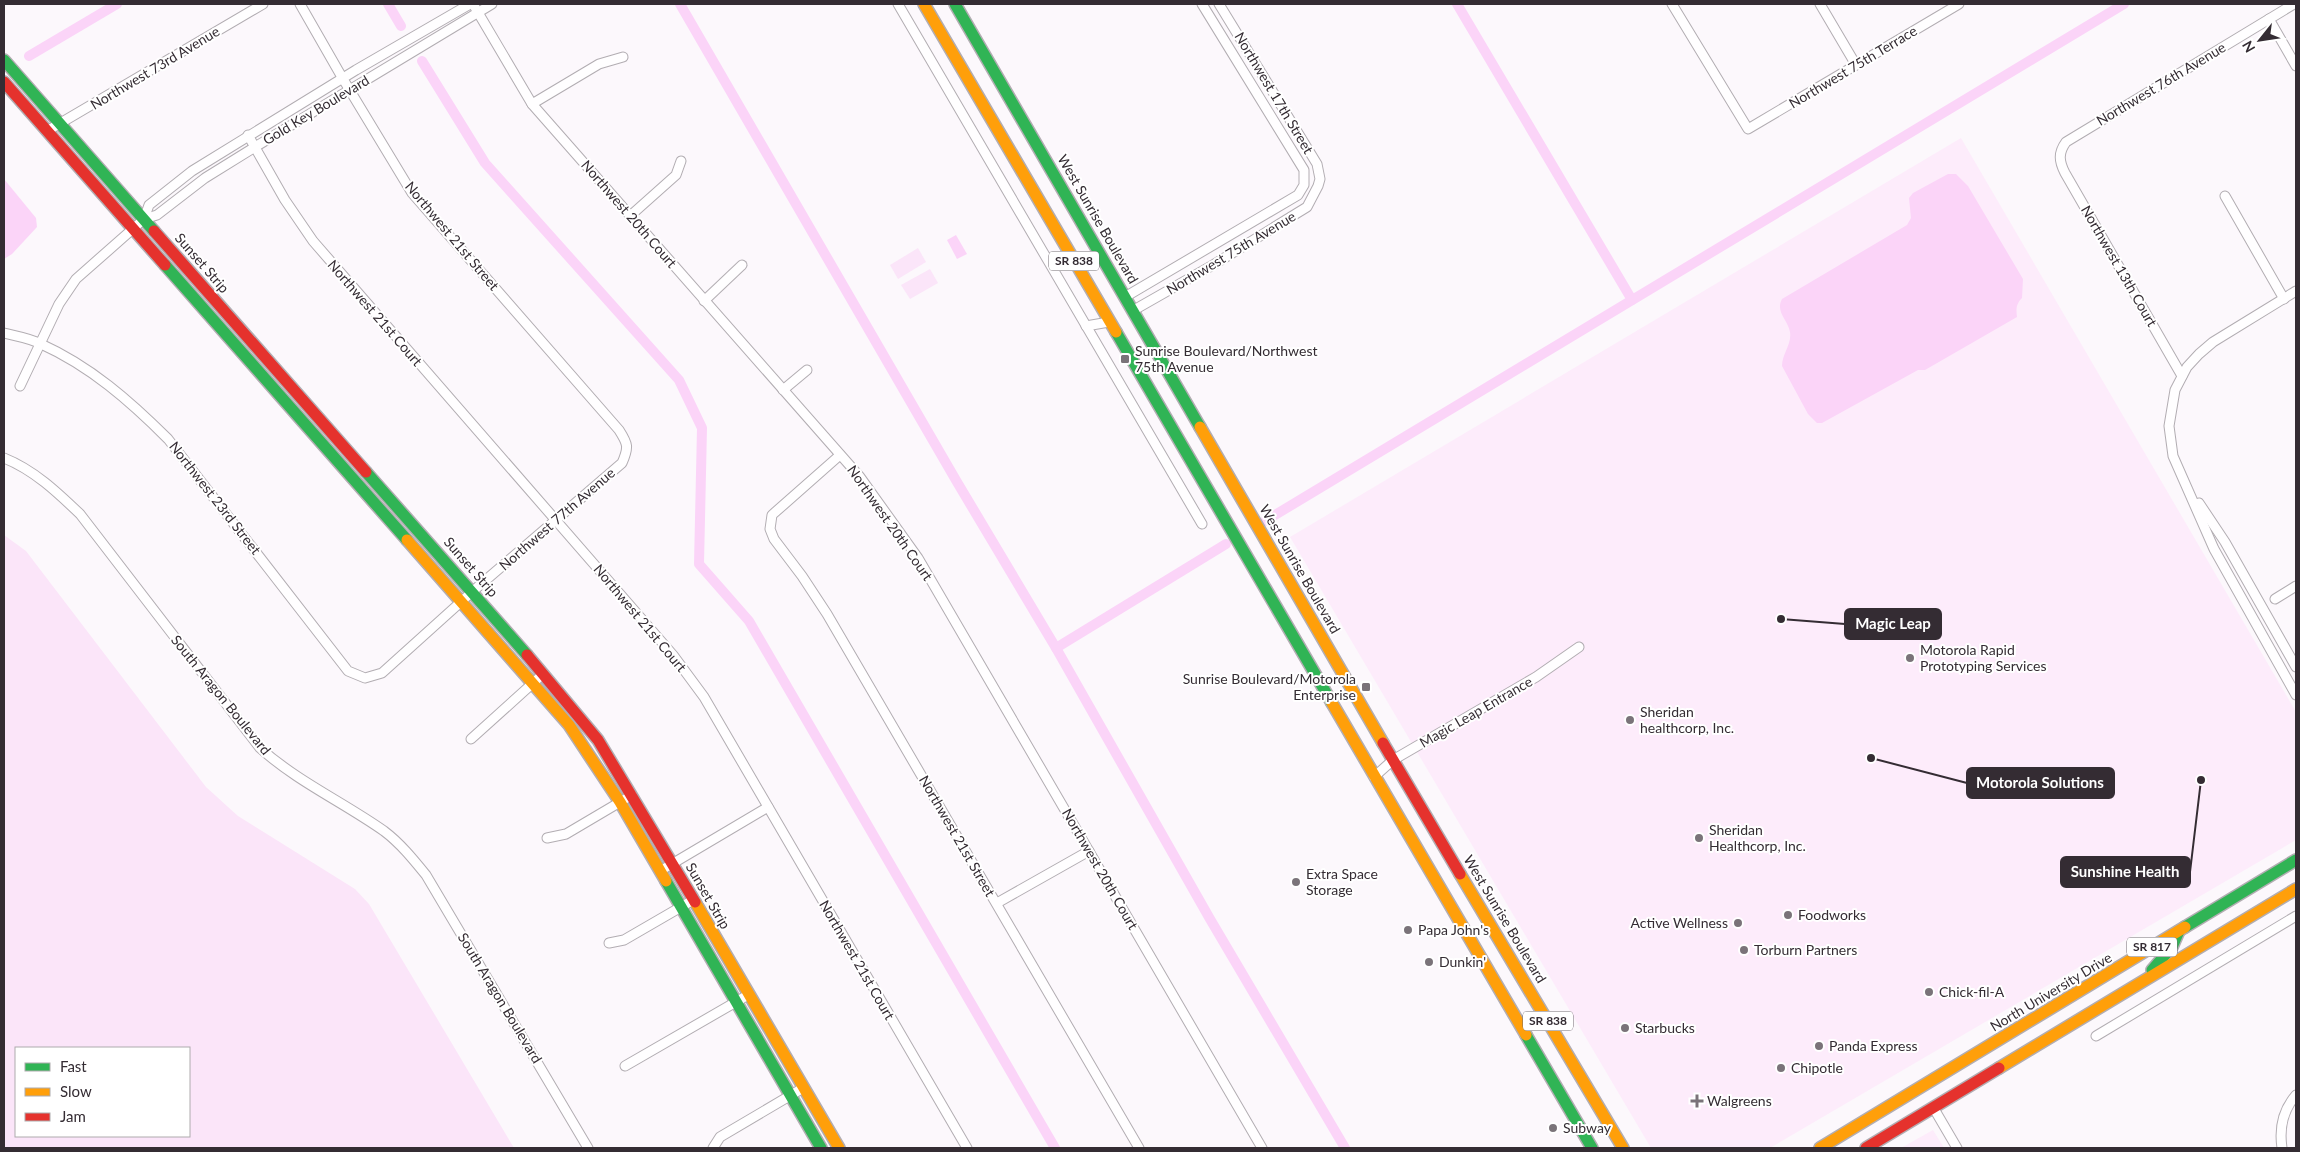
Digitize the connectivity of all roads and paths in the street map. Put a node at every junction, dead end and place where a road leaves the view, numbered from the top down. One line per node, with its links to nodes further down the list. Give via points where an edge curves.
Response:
1 (263, 4): 24 (street, Northwest 73rd Avenue)
2 (300, 4): 20 (street, Northwest 21st Street)
3 (471, 4): 14 (street, Northwest 20th Court); 20 (street, Gold Key Boulevard)
4 (492, 4): 14 (street, Gold Key Boulevard)
5 (898, 4): 43 (street)
6 (924, 4): 42 (main road, SR 838)
7 (955, 4): 38 (main road, West Sunrise Boulevard / SR 838)
8 (1202, 4): 30 (street, Northwest 17th Street, via 1304,170)
9 (1219, 4): 31 (street, Northwest 17th Street, via 1317,164)
10 (1672, 4): 18 (street, Northwest 75th Terrace, via 1748,129)
11 (1820, 4): 18 (street)
12 (1959, 4): 18 (street, Northwest 75th Terrace)
13 (2294, 4): 15 (street, Northwest 76th Avenue)
14 (477, 13): 22 (street, Gold Key Boulevard); 23 (street, Northwest 20th Court)
15 (2269, 19): 19 (street); 28 (street, Northwest 76th Avenue, via 2066,142)
16 (623, 57): 23 (street, via 599,64)
17 (4, 60): 24 (main road, Sunset Strip)
18 (1856, 65)
19 (2296, 66)
20 (343, 79): 22 (street, Northwest 21st Street); 26 (street, Gold Key Boulevard)
21 (4, 82): 25 (main road, Sunset Strip)
22 (349, 89): 27 (street, Gold Key Boulevard); 51 (street, Northwest 21st Street, via 412,193 619,430)
23 (532, 104): 33 (street, Northwest 20th Court)
24 (60, 124): 25 (street, Northwest 73rd Avenue); 34 (main road, Sunset Strip)
25 (47, 131): 35 (main road, Sunset Strip)
26 (248, 136): 27 (street, Northwest 21st Court); 34 (street, Gold Key Boulevard, via 149,205)
27 (255, 146): 34 (street, Gold Key Boulevard, via 198,182 157,214); 55 (street, Northwest 21st Court, via 285,200 313,241)
28 (2059, 155): 48 (street, Northwest 13th Court, via 2065,173)
29 (681, 161): 33 (street, via 676,175)
30 (1304, 184): 38 (street, Northwest 75th Avenue, via 1298,195)
31 (1318, 186): 41 (street, Northwest 75th Avenue, via 1307,207)
32 (2225, 196): 39 (street)
33 (630, 216): 40 (street, Northwest 20th Court)
34 (144, 219): 35 (street, Gold Key Boulevard); 58 (main road, Sunset Strip)
35 (133, 228): 46 (street, Gold Key Boulevard, via 76,279 59,304); 60 (main road, Sunset Strip)
36 (742, 266): 40 (street)
37 (2296, 291): 39 (street)
38 (1125, 297): 41 (main road, West Sunrise Boulevard / SR 838)
39 (2284, 298): 48 (street, via 2213,342)
40 (704, 301): 50 (street, Northwest 20th Court)
41 (1134, 310): 45 (main road, West Sunrise Boulevard / SR 838)
42 (1109, 322): 43 (street); 45 (main road); 69 (main road, SR 838)
43 (1086, 326): 56 (street)
44 (4, 333): 46 (street)
45 (1149, 337): 68 (main road, West Sunrise Boulevard / SR 838)
46 (40, 343): 49 (street, Gold Key Boulevard); 64 (street, Northwest 23rd Street, via 98,377 136,406 168,439 348,671)
47 (807, 370): 50 (street)
48 (2182, 376): 54 (street, via 2175,390 2169,426 2173,456)
49 (20, 386)
50 (783, 390): 52 (street, Northwest 20th Court)
51 (628, 450): 55 (street, Northwest 77th Avenue, via 622,463)
52 (840, 455): 74 (street, Northwest 20th Court, via 860,477 918,558); 80 (street, Northwest 21st Street, via 772,515 770,529 827,614)
53 (4, 458): 97 (street, South Aragon Boulevard, via 19,464 55,489 80,514 260,748 282,768 385,832 407,852 426,875)
54 (2187, 486): 62 (street, via 2225,542); 66 (street, via 2214,548)
55 (556, 521): 58 (street, Northwest 77th Avenue); 72 (street, Northwest 21st Court, via 673,655 704,697)
56 (1202, 524)
57 (2296, 586): 59 (street)
58 (472, 591): 60 (street, Northwest 77th Avenue); 63 (main road, Sunset Strip)
59 (2275, 598)
60 (462, 602): 64 (street, Northwest 77th Avenue, via 382,673); 65 (main road, Sunset Strip)
61 (1579, 647): 68 (street, Magic Leap Entrance, via 1536,677)
62 (2296, 667)
63 (543, 674): 65 (street); 70 (main road, Sunset Strip, via 598,740)
64 (365, 678)
65 (532, 683): 67 (street); 71 (main road, Sunset Strip, via 578,738)
66 (2296, 695)
67 (471, 738)
68 (1393, 760): 69 (street, Magic Leap Entrance); 105 (main road, West Sunrise Boulevard / SR 838)
69 (1374, 777): 104 (main road, SR 838)
70 (632, 795): 71 (street); 76 (main road, Sunset Strip)
71 (620, 802): 73 (street, via 566,834); 77 (main road, Sunset Strip)
72 (768, 807): 76 (street); 101 (street, Northwest 21st Court)
73 (547, 838)
74 (1089, 851): 80 (street); 103 (street, Northwest 20th Court)
75 (2296, 860): 83 (main road, North University Drive / SR 817)
76 (672, 864): 77 (street); 79 (main road, Sunset Strip)
77 (660, 871): 81 (main road, Sunset Strip)
78 (2296, 888): 85 (main road, SR 817)
79 (693, 900): 81 (street); 86 (main road, Sunset Strip)
80 (996, 903): 102 (street, Northwest 21st Street)
81 (681, 907): 84 (street, via 624,940); 87 (main road, Sunset Strip)
82 (2296, 916): 88 (street)
83 (2179, 931): 85 (main road, via 2172,948); 90 (main road, North University Drive / SR 817)
84 (609, 943)
85 (2148, 978): 95 (main road, SR 817)
86 (748, 995): 87 (street); 91 (main road, Sunset Strip)
87 (736, 1002): 89 (street); 93 (main road, Sunset Strip)
88 (2096, 1036)
89 (625, 1066)
90 (1941, 1077): 92 (main road, North University Drive / SR 817); 95 (main road, via 1933,1094)
91 (803, 1088): 93 (street); 100 (main road, Sunset Strip)
92 (1918, 1089): 96 (main road, via 1918,1103); 106 (main road, North University Drive / SR 817)
93 (791, 1095): 98 (street, via 720,1137); 99 (main road, Sunset Strip)
94 (2296, 1095): 109 (street, via 2283,1115)
95 (1933, 1107): 96 (main road, SR 817); 108 (street)
96 (1902, 1127): 107 (main road, SR 817)
97 (588, 1148)
98 (713, 1148)
99 (821, 1148)
100 (839, 1148)
101 (967, 1148)
102 (1140, 1148)
103 (1262, 1148)
104 (1592, 1148)
105 (1624, 1148)
106 (1820, 1148)
107 (1866, 1148)
108 (1957, 1148)
109 (2282, 1148)

